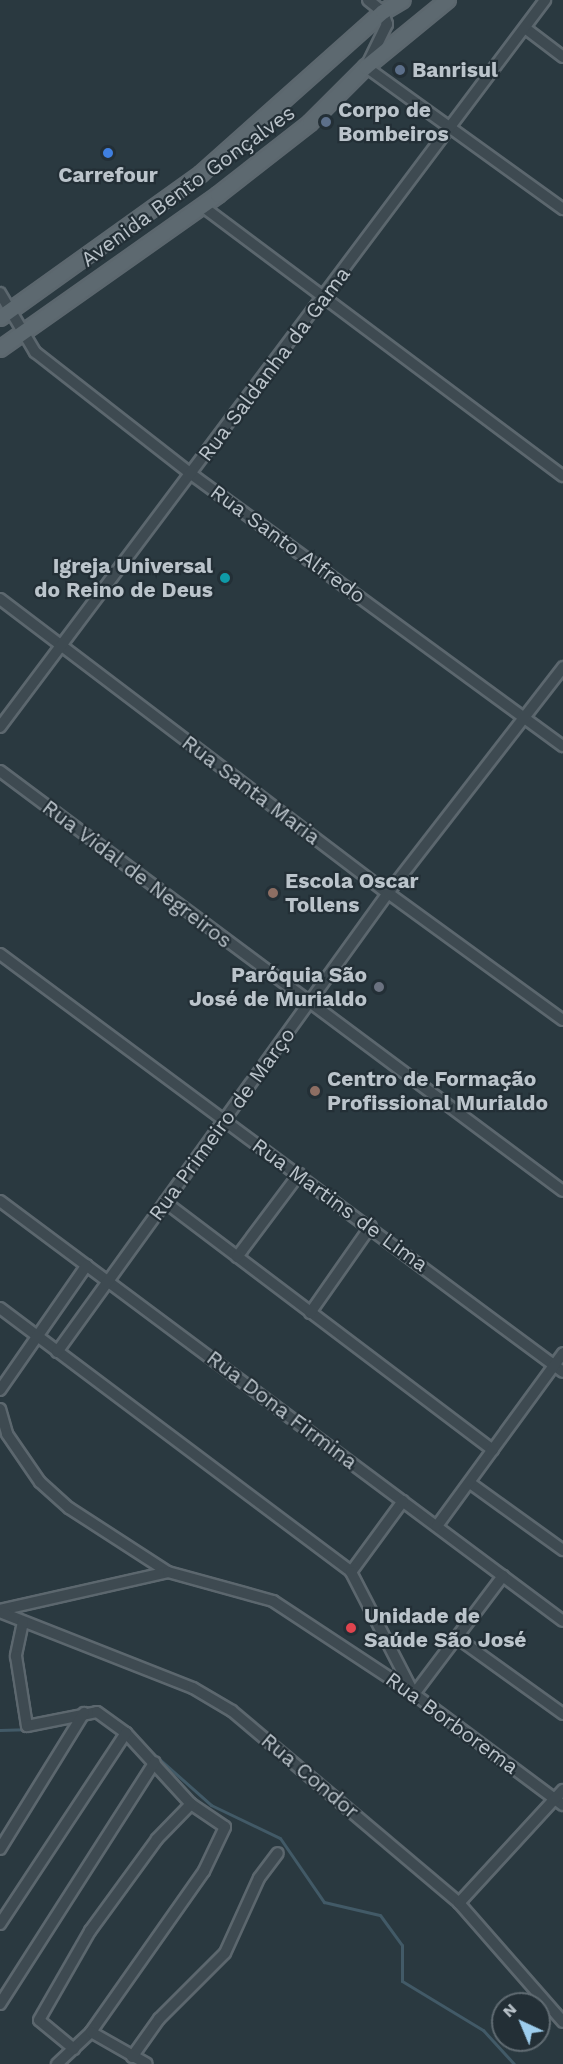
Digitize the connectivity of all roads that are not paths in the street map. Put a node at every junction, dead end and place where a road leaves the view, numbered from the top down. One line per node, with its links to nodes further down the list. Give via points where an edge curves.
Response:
1 (368, 0): 5 (street)
2 (403, 0): 5 (main road, Avenida Bento Gonçalves)
3 (448, 0): 8 (main road, Avenida Bento Gonçalves)
4 (546, 0): 6 (street, Rua Saldanha da Gama)
5 (383, 12): 8 (street, via 385,34); 14 (main road, Avenida Bento Gonçalves, via 201,174)
6 (525, 28): 7 (street); 9 (street, Rua Saldanha da Gama)
7 (563, 57)
8 (366, 68): 9 (street); 10 (main road, Avenida Bento Gonçalves, via 310,123)
9 (452, 129): 11 (street); 13 (street, Rua Saldanha da Gama)
10 (202, 206): 13 (street); 15 (main road, Avenida Bento Gonçalves)
11 (563, 208)
12 (0, 293): 14 (street, Rua Santo Alfredo)
13 (324, 299): 17 (street, Rua Saldanha da Gama); 18 (street)
14 (6, 314): 15 (street, Rua Santo Alfredo)
15 (21, 333): 16 (main road, Avenida Bento Gonçalves); 17 (street, Rua Santo Alfredo, via 35,352)
16 (0, 350)
17 (191, 474): 20 (street, Rua Saldanha da Gama); 22 (street, Rua Santo Alfredo)
18 (563, 476)
19 (0, 599): 20 (street, Rua Santa Maria)
20 (62, 647): 23 (street, Rua Saldanha da Gama); 26 (street, Rua Santa Maria)
21 (563, 667): 22 (street, Rua Primeiro de Março)
22 (524, 717): 24 (street, Rua Santo Alfredo); 26 (street, Rua Primeiro de Março)
23 (0, 727)
24 (563, 746)
25 (0, 771): 28 (street, Rua Vidal de Negreiros)
26 (388, 893): 28 (street, Rua Primeiro de Março); 29 (street, Rua Santa Maria)
27 (0, 954): 30 (street, Rua Martins de Lima)
28 (309, 1004): 30 (street, Rua Primeiro de Março); 32 (street, Rua Vidal de Negreiros)
29 (563, 1020)
30 (225, 1121): 31 (street, Rua Martins de Lima); 34 (street, Rua Primeiro de Março)
31 (299, 1174): 35 (street, Rua Martins de Lima); 36 (street)
32 (563, 1191)
33 (0, 1200): 37 (street, Rua Dona Firmina)
34 (165, 1202): 36 (street); 38 (street, Rua Primeiro de Março)
35 (371, 1226): 40 (street); 44 (street, Rua Martins de Lima)
36 (237, 1257): 40 (street)
37 (87, 1265): 38 (street, Rua Dona Firmina); 41 (street)
38 (108, 1281): 42 (street, Rua Primeiro de Março); 49 (street, Rua Dona Firmina)
39 (0, 1308): 41 (street)
40 (310, 1313): 47 (street)
41 (37, 1336): 42 (street); 45 (street)
42 (57, 1352): 53 (street)
43 (563, 1353): 44 (street)
44 (559, 1369): 47 (street)
45 (0, 1390)
46 (0, 1409): 52 (street, via 6,1434 40,1482 69,1508)
47 (494, 1450): 48 (street)
48 (470, 1483): 50 (street); 51 (street)
49 (403, 1501): 50 (street, Rua Dona Firmina); 53 (street)
50 (437, 1526): 54 (street, Rua Dona Firmina)
51 (563, 1550)
52 (168, 1572): 55 (street, Rua Borborema); 59 (street, Rua Borborema, via 273,1601)
53 (351, 1572): 59 (street)
54 (503, 1576): 56 (street, Rua Dona Firmina); 58 (street)
55 (0, 1611): 57 (street, Rua Condor)
56 (563, 1621)
57 (23, 1622): 60 (street, via 16,1656 26,1725); 69 (street, Rua Condor, via 193,1688 232,1711)
58 (456, 1637): 59 (street); 61 (street)
59 (414, 1694): 65 (street, Rua Borborema)
60 (84, 1713): 62 (street, via 97,1712); 67 (street)
61 (563, 1714)
62 (126, 1733): 63 (street); 70 (street)
63 (155, 1762): 66 (street); 71 (street)
64 (563, 1790): 65 (street)
65 (559, 1802): 69 (street)
66 (191, 1804): 73 (street, via 225,1827 204,1871); 74 (street, via 157,1839 90,1931 39,2020)
67 (0, 1850)
68 (278, 1853): 75 (street, via 259,1878 225,1953 159,2019)
69 (459, 1903): 72 (street, Rua Condor)
70 (0, 1924)
71 (0, 2004)
72 (563, 2022)
73 (91, 2032): 74 (street); 75 (street)
74 (74, 2049): 76 (street)
75 (132, 2057): 77 (street)
76 (57, 2064)
77 (147, 2064)

